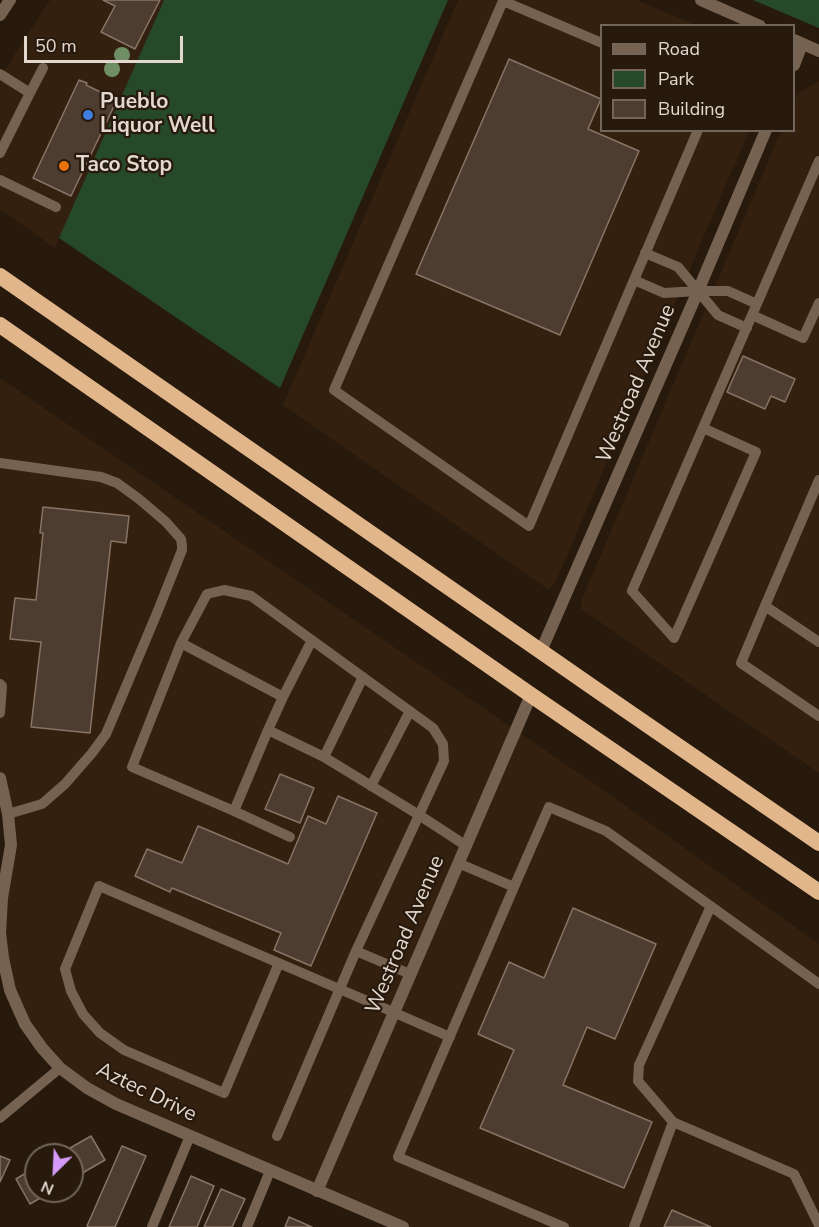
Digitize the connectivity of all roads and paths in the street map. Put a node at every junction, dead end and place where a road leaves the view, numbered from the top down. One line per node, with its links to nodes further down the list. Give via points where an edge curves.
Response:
1 (10, 0): 4 (street)
2 (503, 0): 7 (lane); 21 (lane, via 334,390 529,526)
3 (701, 0): 5 (street)
4 (0, 15)
5 (755, 24)
6 (798, 42): 8 (street); 9 (street)
7 (600, 43)
8 (819, 51)
9 (795, 58)
10 (43, 68): 12 (lane)
11 (0, 74): 12 (lane)
12 (30, 93): 15 (lane)
13 (697, 132): 19 (lane)
14 (765, 132): 22 (street, Westroad Avenue)
15 (0, 153)
16 (819, 162): 24 (lane)
17 (0, 180): 18 (lane)
18 (56, 207)
19 (645, 253): 21 (lane); 22 (lane, via 678,267)
20 (0, 276): 35 (highway)
21 (634, 280): 22 (lane, via 664,293)
22 (698, 291): 24 (lane, via 729,291); 27 (lane, via 718,315); 35 (street, Westroad Avenue)
23 (819, 303): 25 (lane, via 804,338)
24 (757, 304): 25 (lane)
25 (752, 315): 27 (lane)
26 (0, 325): 38 (highway)
27 (747, 328): 28 (lane)
28 (703, 428): 28 (lane, via 756,452 674,638 632,591)
29 (0, 463): 48 (lane, via 101,477 117,483 166,522 181,539 182,546 106,734 65,784 42,804)
30 (819, 480): 31 (lane)
31 (765, 606): 33 (lane); 42 (lane, via 741,663)
32 (312, 640): 34 (lane, via 251,596 224,590 207,594); 36 (lane); 39 (lane)
33 (819, 642)
34 (181, 643): 39 (lane); 47 (lane, via 132,767)
35 (541, 651): 51 (highway)
36 (363, 677): 40 (lane); 44 (lane)
37 (0, 684): 41 (lane)
38 (531, 695): 52 (street, Westroad Avenue); 55 (highway)
39 (283, 697): 43 (lane)
40 (410, 711): 46 (lane); 49 (lane, via 433,728 443,744 444,761)
41 (0, 713)
42 (819, 716)
43 (268, 730): 44 (lane); 47 (lane)
44 (324, 757): 46 (lane)
45 (0, 778): 48 (street, Aztec Drive)
46 (371, 786): 49 (lane)
47 (234, 811): 50 (lane)
48 (8, 814): 64 (street, Aztec Drive, via 11,845 2,898 3,958 10,990 25,1024)
49 (419, 815): 52 (lane); 57 (lane)
50 (290, 837)
51 (819, 843)
52 (465, 845): 53 (street, Westroad Avenue)
53 (458, 864): 54 (lane); 59 (street, Westroad Avenue)
54 (514, 887): 56 (lane, via 549,807 606,831); 63 (lane)
55 (819, 892)
56 (711, 906): 60 (lane); 66 (lane, via 639,1065 638,1081)
57 (356, 951): 59 (lane); 61 (lane)
58 (279, 963): 58 (lane, via 99,886 64,969 70,991 100,1033 124,1050 224,1093); 61 (lane)
59 (410, 974): 62 (street, Westroad Avenue)
60 (819, 984)
61 (340, 989): 62 (lane); 68 (lane)
62 (393, 1012): 63 (lane); 70 (street, Westroad Avenue)
63 (450, 1036): 76 (lane, via 398,1157)
64 (60, 1068): 65 (lane); 67 (street, Aztec Drive, via 116,1104)
65 (0, 1118)
66 (673, 1122): 72 (lane, via 794,1174); 77 (lane)
67 (190, 1136): 69 (street, Aztec Drive); 73 (lane)
68 (277, 1136)
69 (270, 1171): 70 (street, Aztec Drive); 74 (lane)
70 (317, 1191): 71 (street, Aztec Drive)
71 (386, 1224): 75 (street, Aztec Drive)
72 (819, 1225)
73 (152, 1227)
74 (247, 1227)
75 (403, 1227)
76 (564, 1227)
77 (634, 1227)

